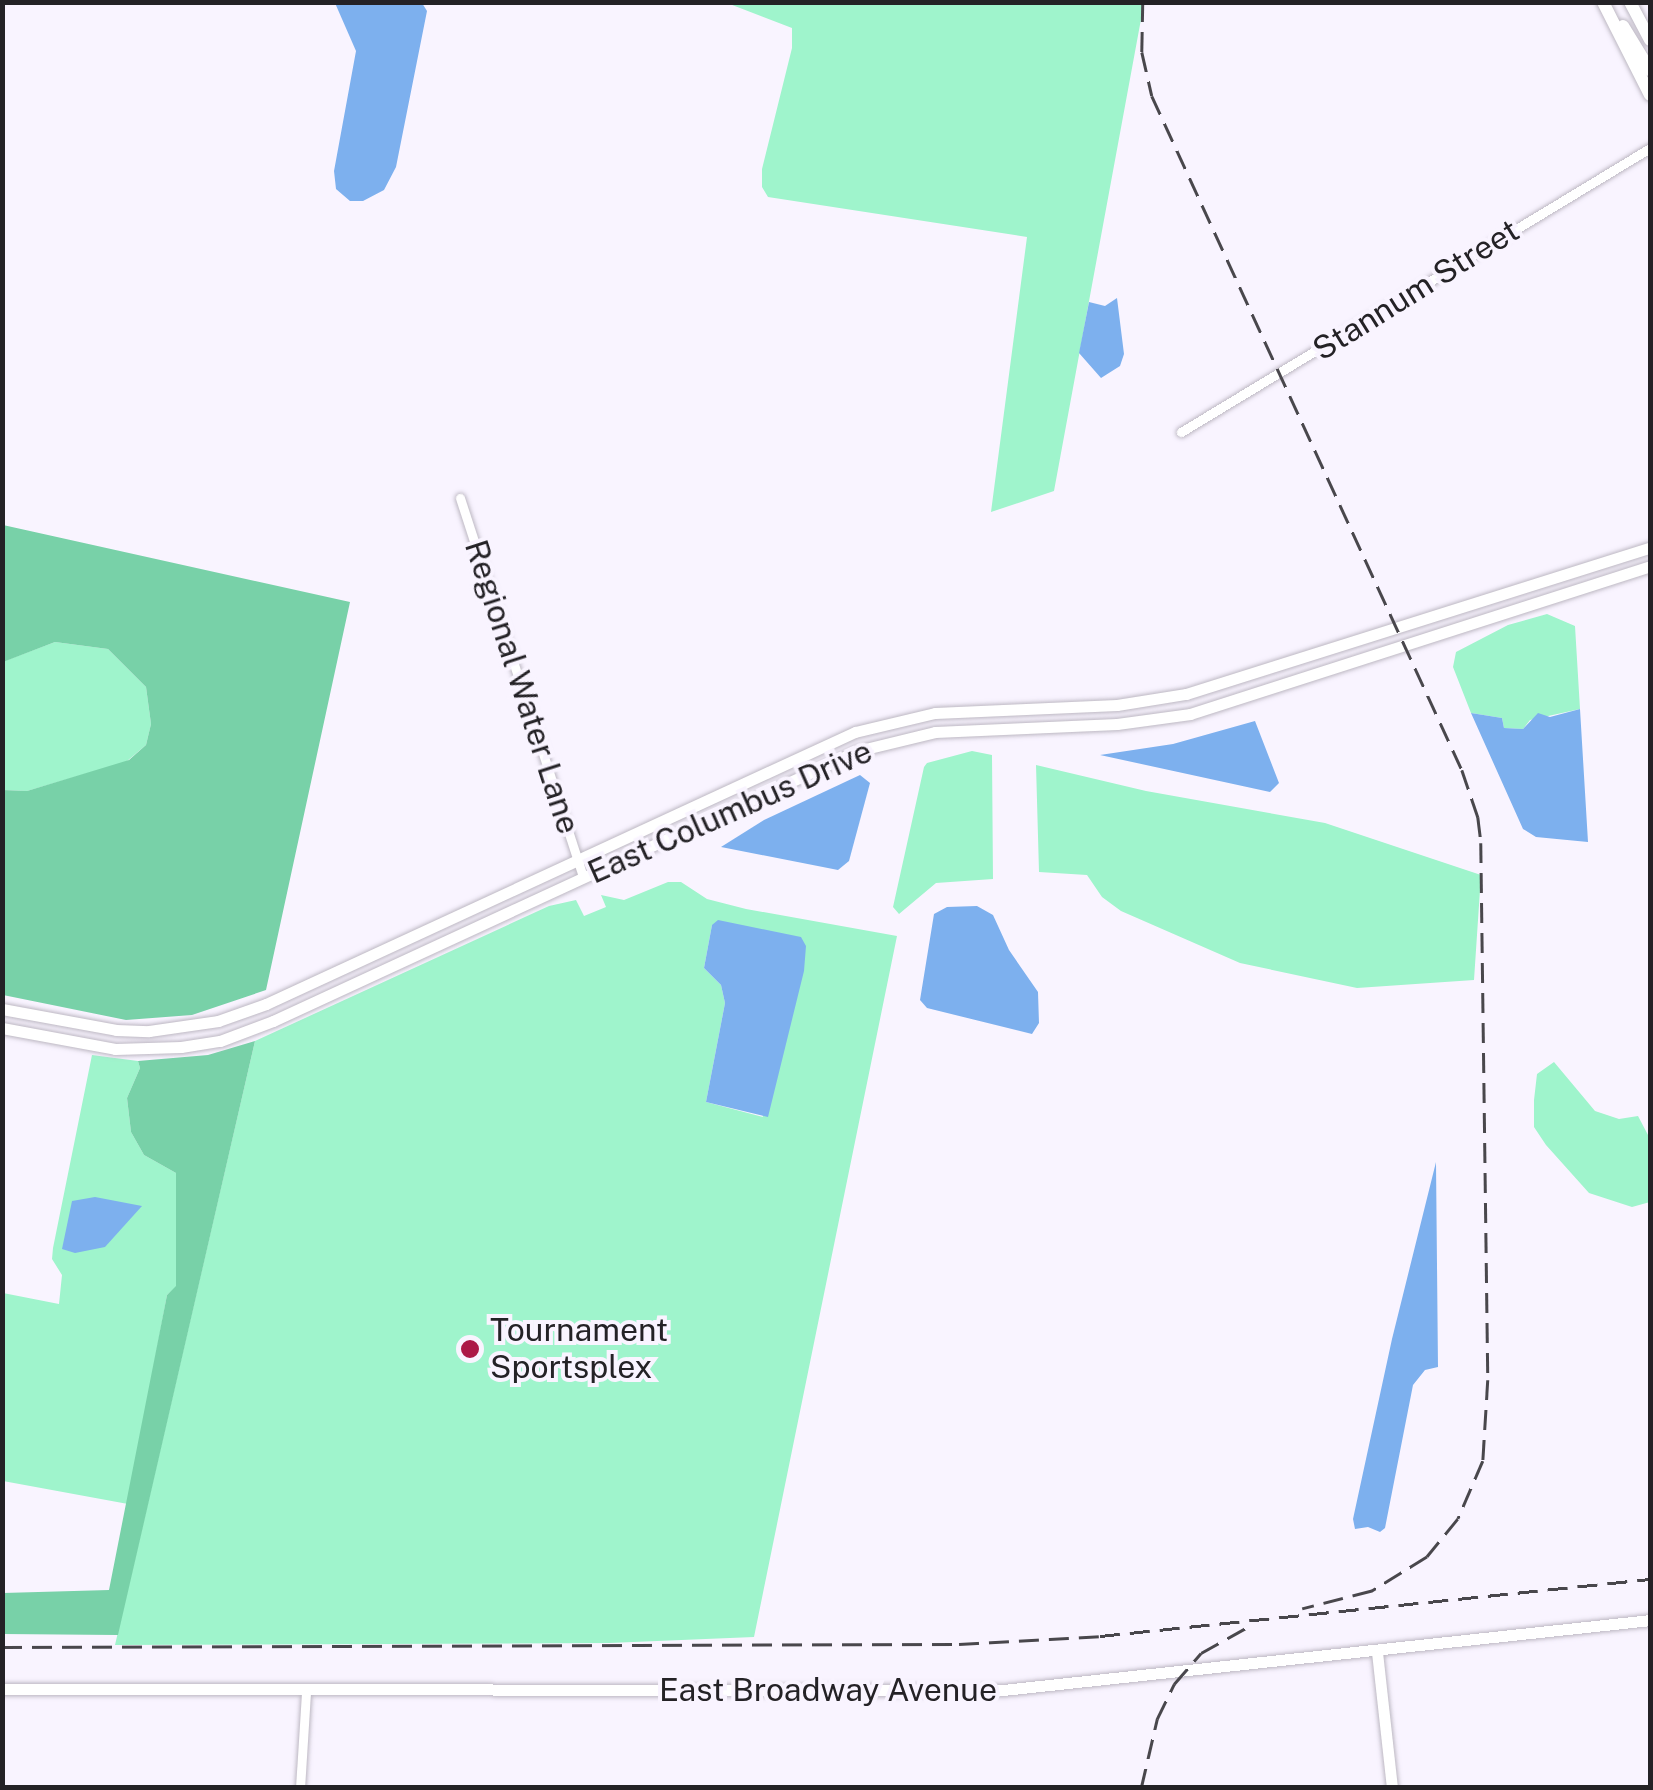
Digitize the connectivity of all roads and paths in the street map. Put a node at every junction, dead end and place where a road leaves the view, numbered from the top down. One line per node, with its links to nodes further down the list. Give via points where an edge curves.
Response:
1 (1606, 2): 4 (main road); 5 (main road)
2 (1630, 2): 3 (main road)
3 (1650, 40)
4 (1650, 70)
5 (1650, 95)
6 (1650, 148): 7 (street, Stannum Street)
7 (1181, 432)
8 (460, 498): 15 (street, Regional Water Lane)
9 (1650, 548): 11 (street, East Columbus Drive)
10 (1650, 566): 12 (street, East Columbus Drive)
11 (1587, 568): 12 (street); 13 (street, East Columbus Drive, via 1186,694 1118,705)
12 (1593, 586): 14 (street, East Columbus Drive, via 1190,714)
13 (1008, 709): 14 (street); 15 (street, East Columbus Drive, via 935,713 855,732)
14 (1010, 728): 16 (street, East Columbus Drive, via 935,732 857,751)
15 (578, 859): 16 (street, Regional Water Lane); 17 (street, East Columbus Drive, via 218,1022 116,1030)
16 (583, 877): 18 (street, East Columbus Drive, via 220,1041 114,1049)
17 (2, 1009)
18 (2, 1028)
19 (1650, 1620): 20 (street, East Broadway Avenue)
20 (1377, 1652): 22 (street, East Broadway Avenue, via 1004,1690); 24 (street)
21 (2, 1689): 22 (street, East Broadway Avenue)
22 (306, 1692): 23 (street)
23 (300, 1788)
24 (1392, 1788)

